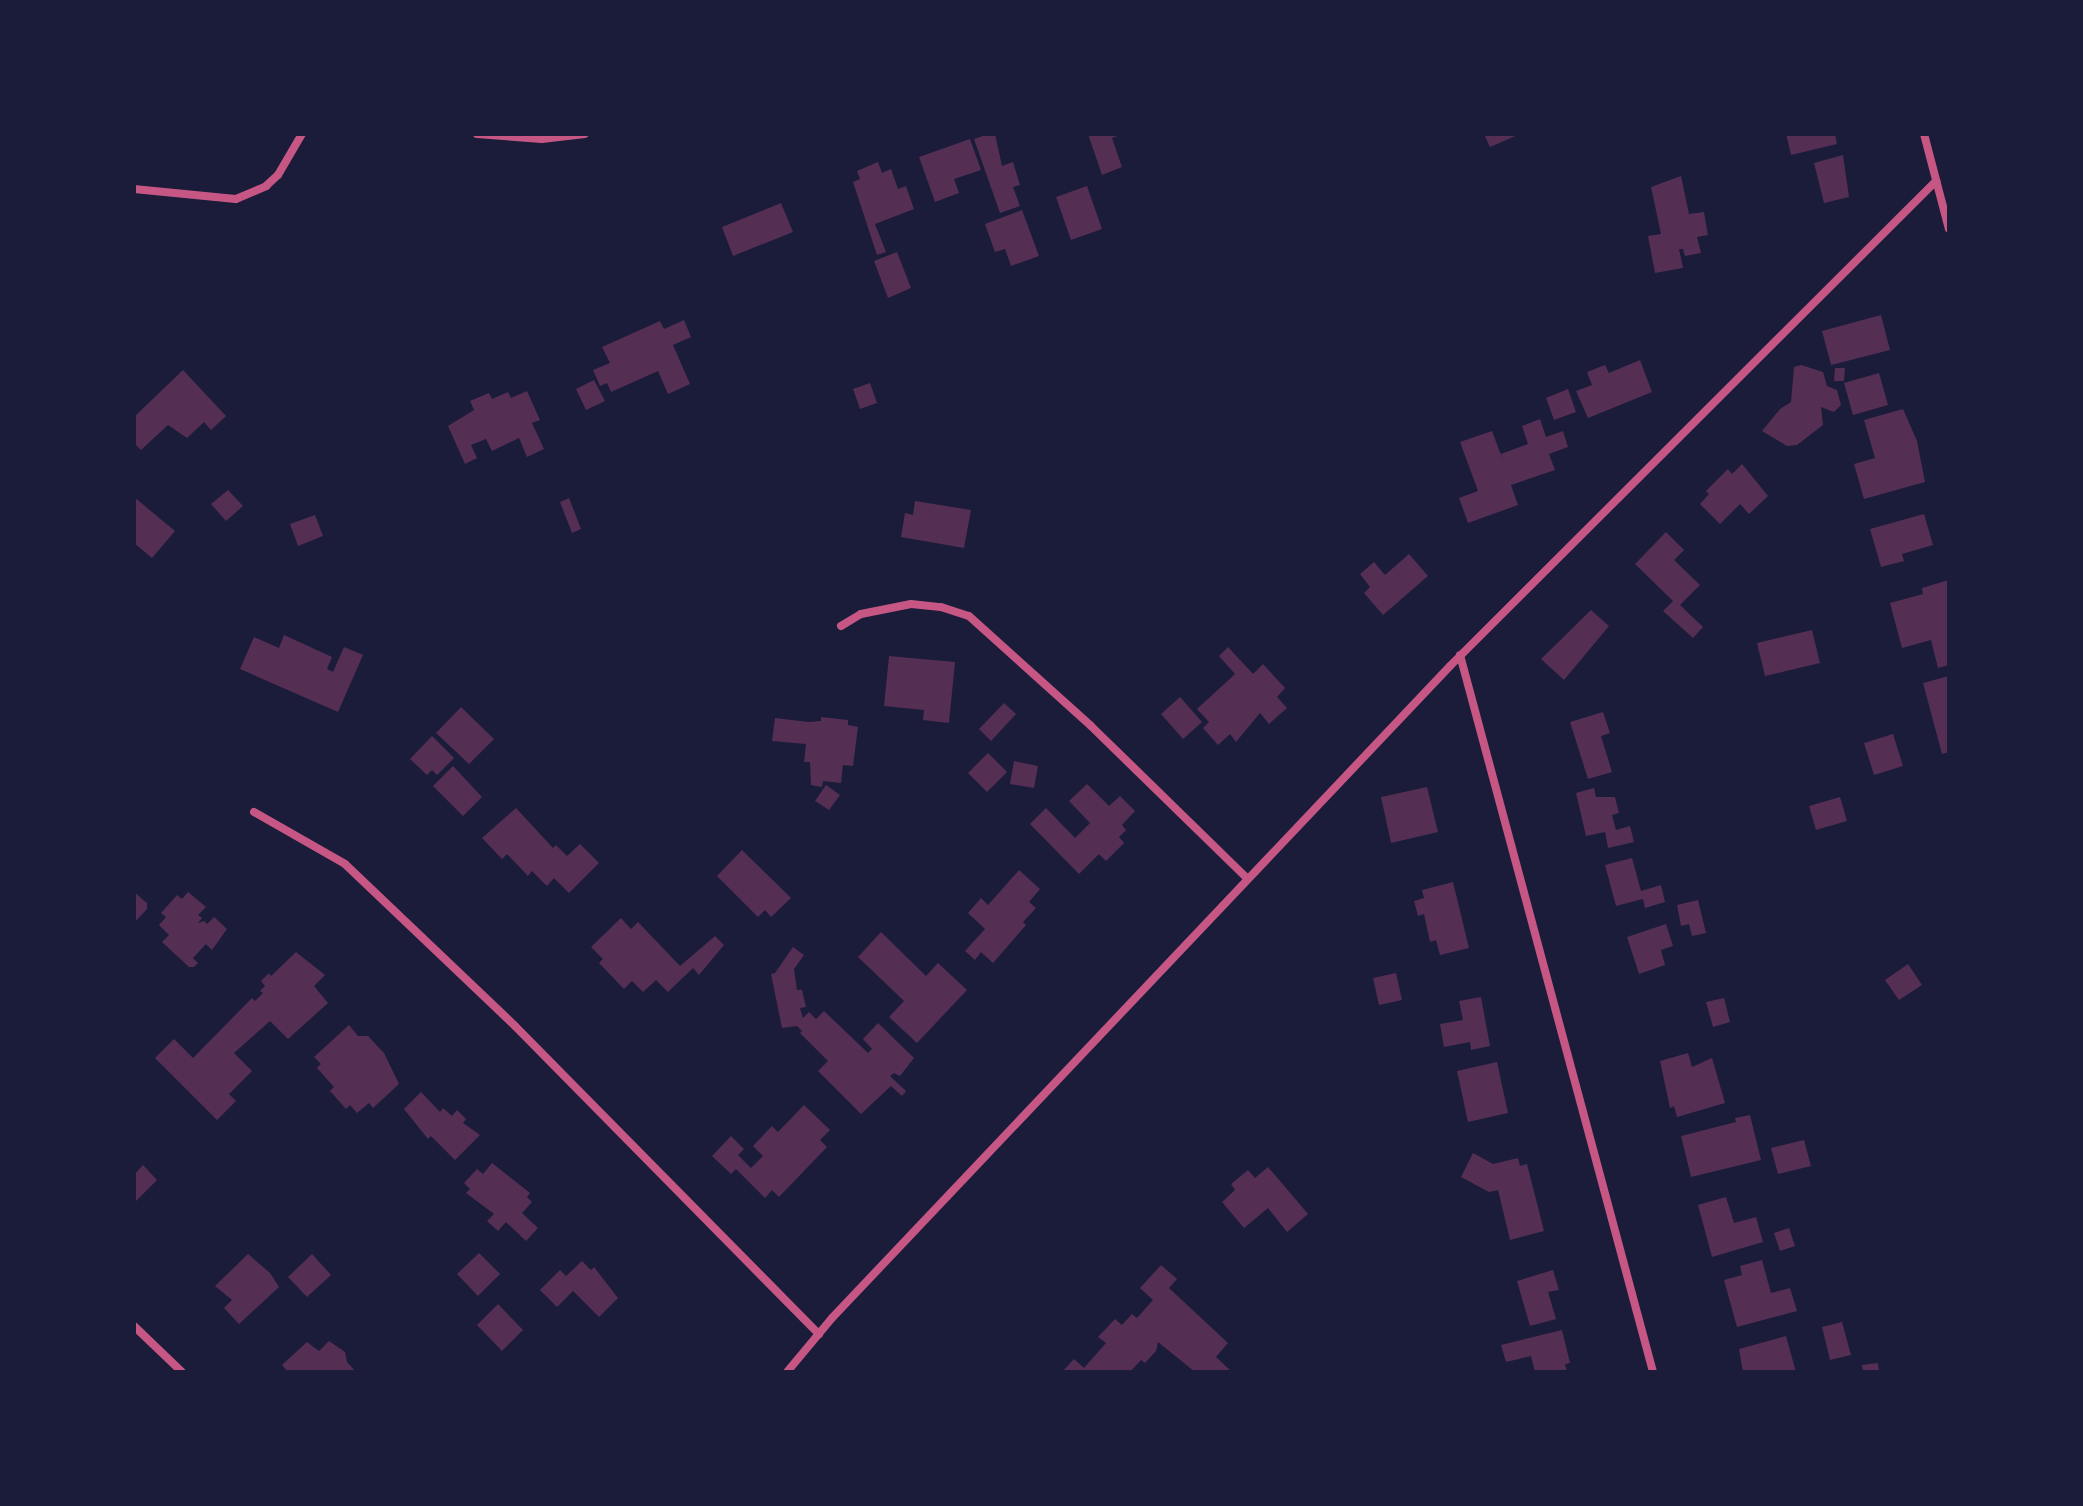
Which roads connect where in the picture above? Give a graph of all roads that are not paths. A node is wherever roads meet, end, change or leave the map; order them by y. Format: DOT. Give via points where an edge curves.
graph roads {
  1 [pos="302,134"];
  2 [pos="477,134"];
  3 [pos="585,134"];
  4 [pos="1924,134"];
  5 [pos="1936,181"];
  6 [pos="134,189"];
  7 [pos="1949,229"];
  8 [pos="841,626"];
  9 [pos="1460,655"];
  10 [pos="254,812"];
  11 [pos="1247,878"];
  12 [pos="134,1326"];
  13 [pos="819,1334"];
  14 [pos="182,1372"];
  15 [pos="787,1372"];
  16 [pos="1653,1372"];
  1 -- 6 [label="street" via="278,175 236,199"];
  2 -- 3 [label="street"];
  4 -- 5 [label="street"];
  5 -- 7 [label="street"];
  5 -- 9 [label="street"];
  8 -- 11 [label="street" via="861,614 911,604 969,616"];
  9 -- 11 [label="street"];
  9 -- 16 [label="street"];
  10 -- 13 [label="street" via="345,864 526,1037"];
  11 -- 13 [label="street"];
  12 -- 14 [label="street"];
  13 -- 15 [label="street"];
}
